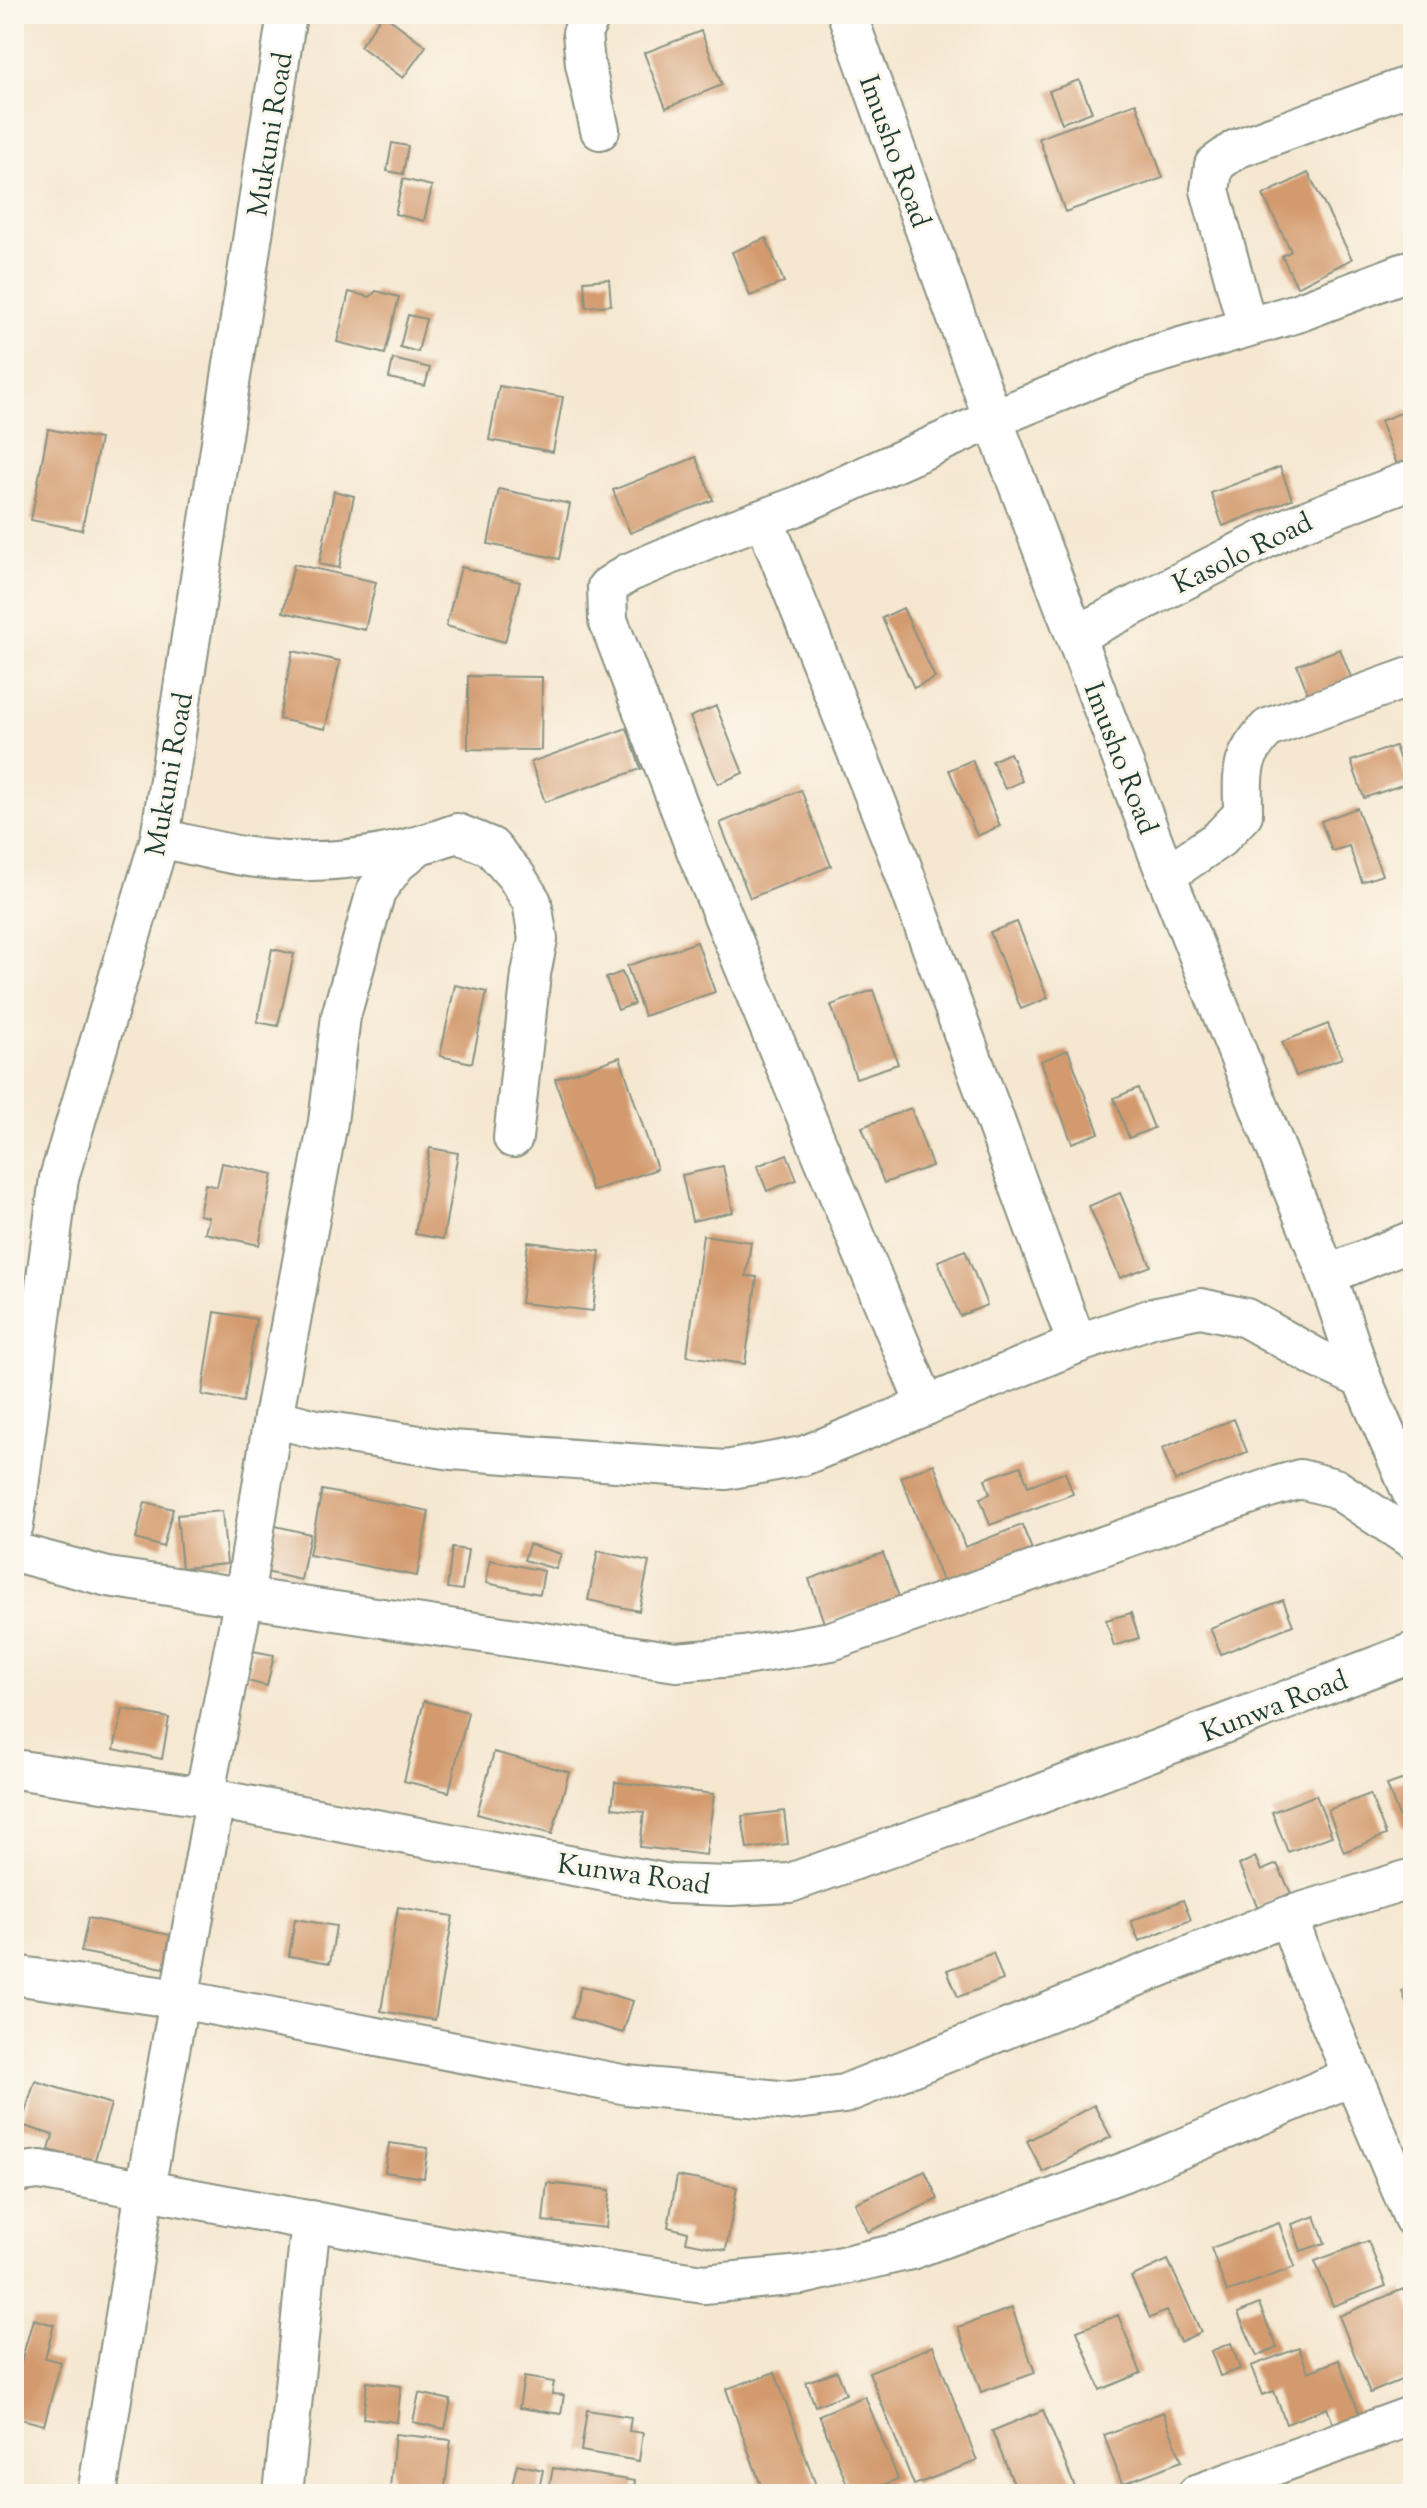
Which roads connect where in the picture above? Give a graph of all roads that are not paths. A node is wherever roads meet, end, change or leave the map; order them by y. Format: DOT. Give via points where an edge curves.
graph roads {
  1 [pos="287,14"];
  2 [pos="592,14"];
  3 [pos="847,14"];
  4 [pos="1413,84"];
  5 [pos="600,130"];
  6 [pos="1413,269"];
  7 [pos="1247,326"];
  8 [pos="993,419"];
  9 [pos="1413,479"];
  10 [pos="764,519"];
  11 [pos="1076,635"];
  12 [pos="1413,676"];
  13 [pos="160,838"];
  14 [pos="414,849"];
  15 [pos="1166,875"];
  16 [pos="513,1138"];
  17 [pos="1413,1240"];
  18 [pos="1327,1275"];
  19 [pos="1077,1344"];
  20 [pos="1362,1379"];
  21 [pos="926,1406"];
  22 [pos="273,1418"];
  23 [pos="1413,1496"];
  24 [pos="14,1525"];
  25 [pos="1413,1540"];
  26 [pos="14,1552"];
  27 [pos="244,1597"];
  28 [pos="1413,1652"];
  29 [pos="14,1769"];
  30 [pos="210,1798"];
  31 [pos="1413,1878"];
  32 [pos="1288,1916"];
  33 [pos="14,1975"];
  34 [pos="179,1999"];
  35 [pos="1353,2076"];
  36 [pos="14,2173"];
  37 [pos="145,2189"];
  38 [pos="1413,2218"];
  39 [pos="311,2220"];
  40 [pos="1413,2415"];
  41 [pos="97,2494"];
  42 [pos="283,2494"];
  43 [pos="1197,2494"];
  1 -- 13 [label="street, Mukuni Road"];
  2 -- 5 [label="street" via="582,33"];
  3 -- 8 [label="street, Imusho Road"];
  4 -- 7 [label="street" via="1236,149 1214,165 1210,190"];
  6 -- 7 [label="street"];
  7 -- 8 [label="street" via="1140,359"];
  8 -- 10 [label="street"];
  8 -- 11 [label="street, Imusho Road"];
  9 -- 11 [label="street, Kasolo Road" via="1293,525"];
  10 -- 19 [label="street" via="897,853"];
  10 -- 21 [label="street" via="628,573 607,587 608,620 697,853"];
  11 -- 15 [label="street, Imusho Road"];
  12 -- 15 [label="street" via="1268,728 1251,746 1243,769 1243,814 1219,839"];
  13 -- 14 [label="street" via="258,859 337,860"];
  13 -- 24 [label="street, Mukuni Road" via="59,1178"];
  14 -- 16 [label="street" via="457,833 491,847 532,902 538,939"];
  14 -- 22 [label="street" via="376,891 341,1016 328,1122"];
  15 -- 18 [label="street, Imusho Road"];
  17 -- 18 [label="street"];
  18 -- 20 [label="street, Imusho Road"];
  19 -- 20 [label="street" via="1152,1318 1201,1308 1246,1318"];
  19 -- 21 [label="street"];
  20 -- 23 [label="street, Imusho Road"];
  21 -- 22 [label="street" via="803,1456 726,1470 452,1450"];
  22 -- 27 [label="street"];
  25 -- 27 [label="street" via="1335,1488 1300,1479 831,1641 676,1662"];
  26 -- 27 [label="street" via="108,1577"];
  27 -- 30 [label="street"];
  28 -- 30 [label="street, Kunwa Road" via="790,1883 670,1884"];
  29 -- 30 [label="street, Kunwa Road"];
  30 -- 34 [label="street"];
  31 -- 32 [label="street"];
  32 -- 34 [label="street" via="844,2094 789,2101 627,2085"];
  32 -- 35 [label="street"];
  33 -- 34 [label="street"];
  34 -- 37 [label="street"];
  35 -- 38 [label="street"];
  35 -- 39 [label="street" via="1138,2167 911,2250 802,2275 704,2284"];
  36 -- 37 [label="street" via="40,2170"];
  37 -- 39 [label="street"];
  37 -- 41 [label="street"];
  39 -- 42 [label="street"];
  40 -- 43 [label="street"];
}
